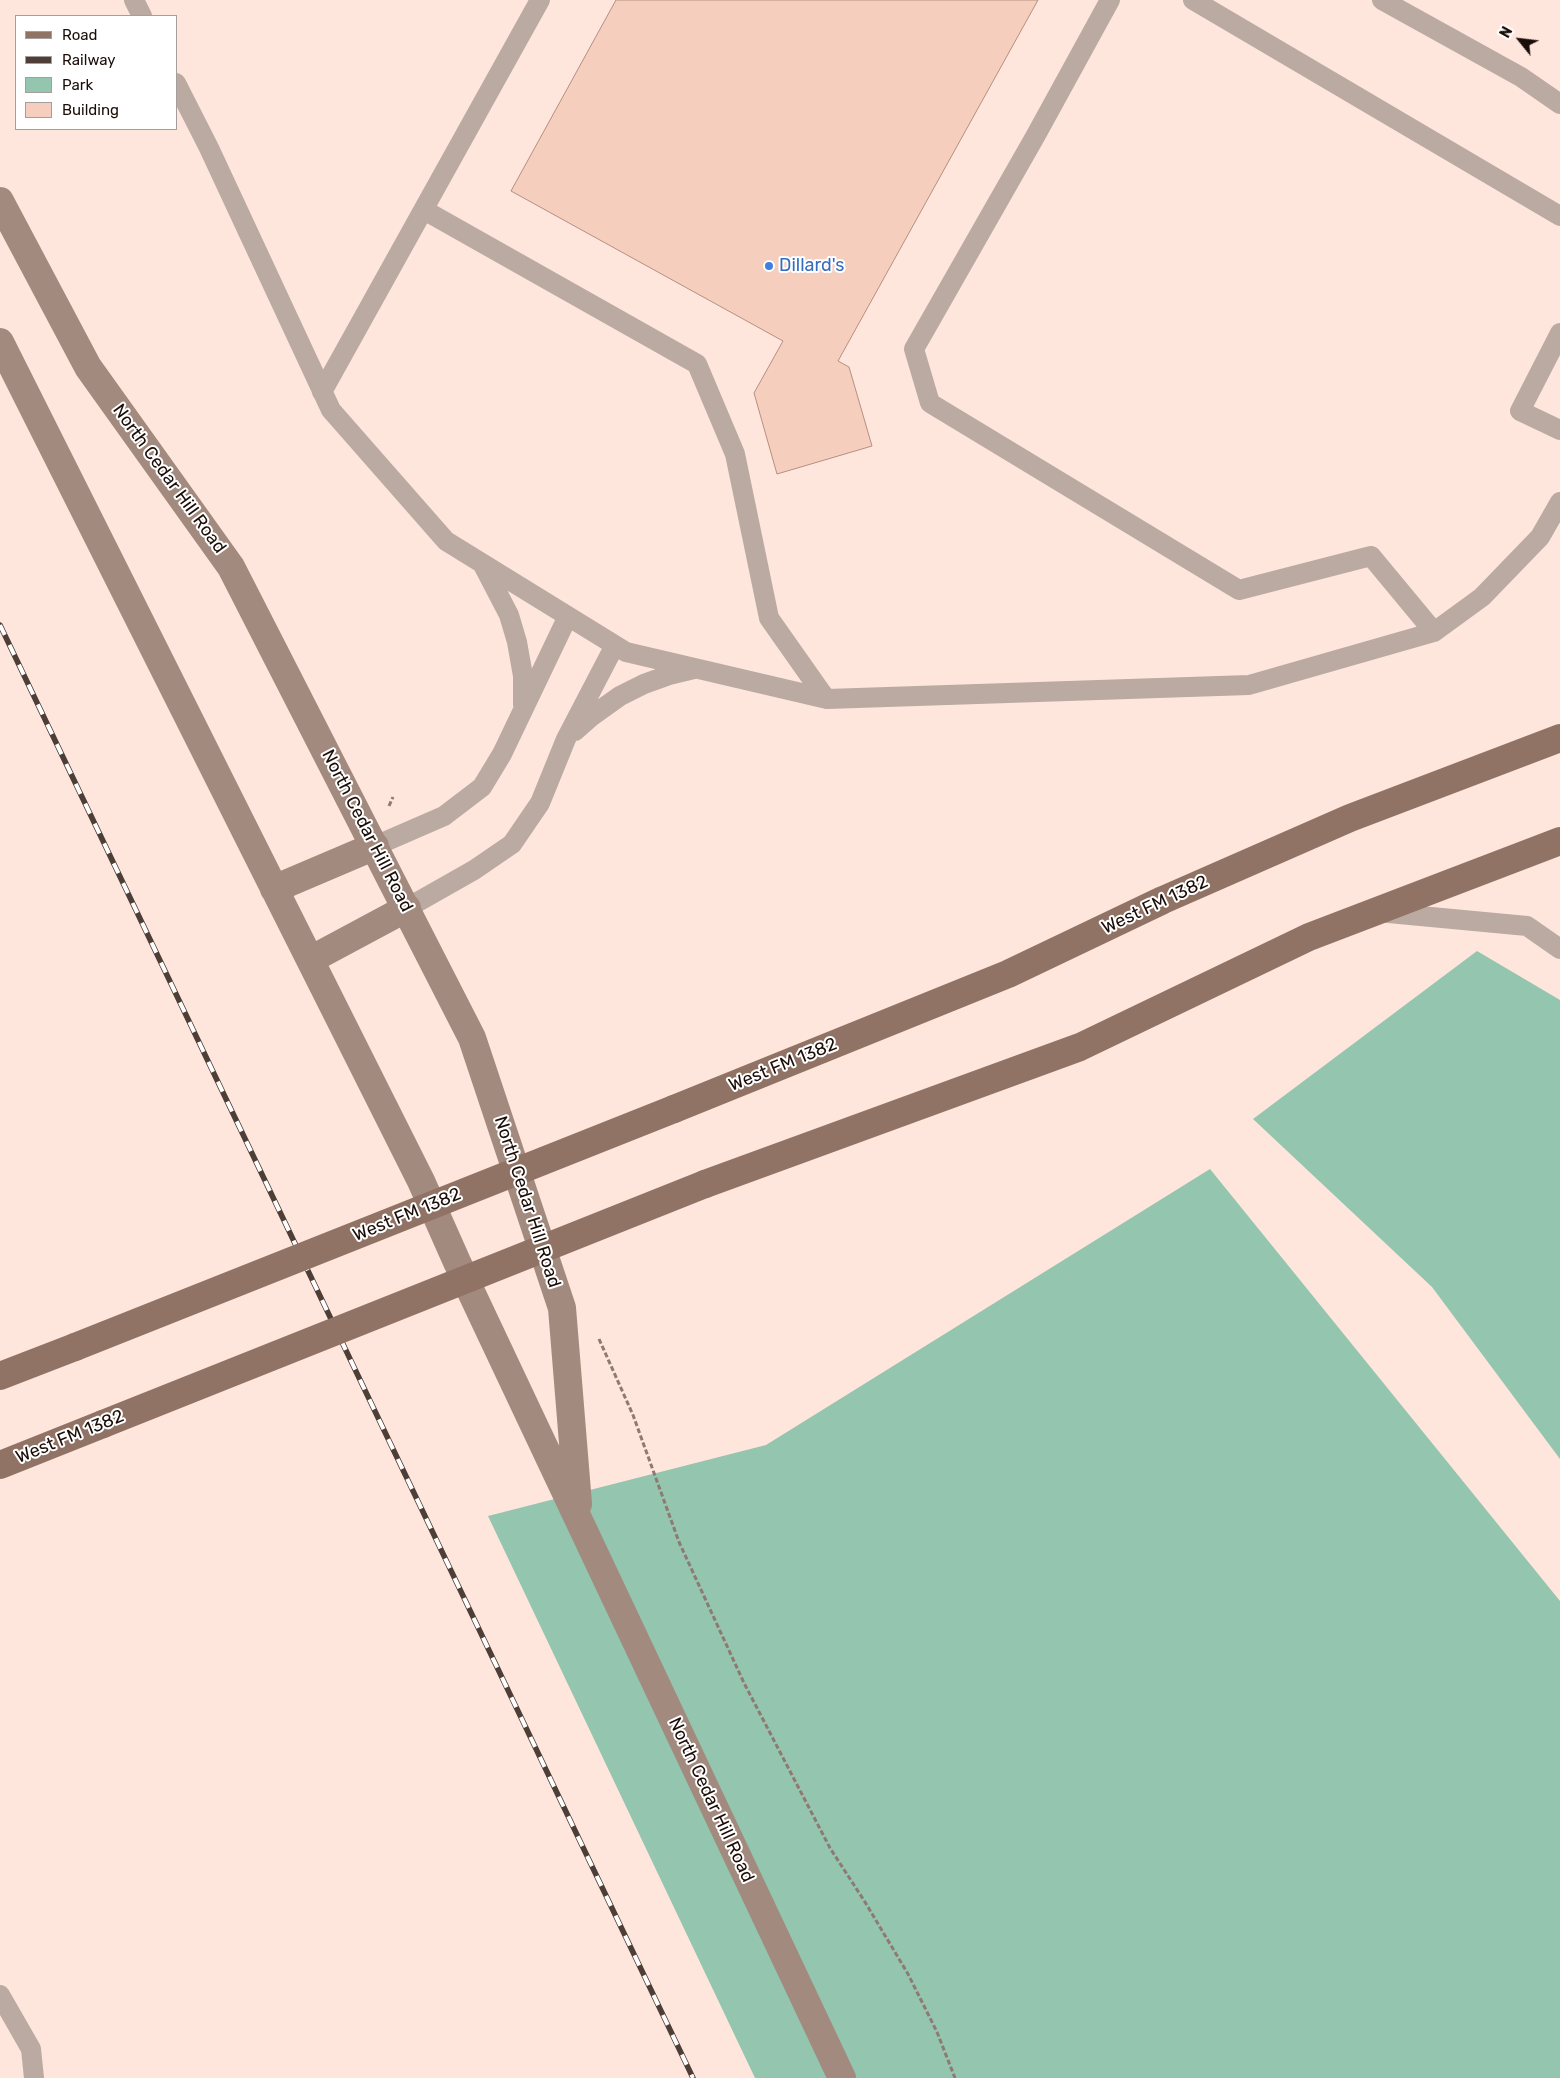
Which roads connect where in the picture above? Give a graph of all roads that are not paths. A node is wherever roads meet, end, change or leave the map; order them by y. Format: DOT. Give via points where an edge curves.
graph roads {
  1 [pos="134,0"];
  2 [pos="540,0"];
  3 [pos="1110,0"];
  4 [pos="1193,0"];
  5 [pos="1382,0"];
  6 [pos="142,15"];
  7 [pos="178,87"];
  8 [pos="1560,104"];
  9 [pos="0,201"];
  10 [pos="424,210"];
  11 [pos="1560,216"];
  12 [pos="1560,333"];
  13 [pos="0,342"];
  14 [pos="322,392"];
  15 [pos="1560,430"];
  16 [pos="1560,502"];
  17 [pos="482,563"];
  18 [pos="568,616"];
  19 [pos="1434,632"];
  20 [pos="615,645"];
  21 [pos="696,668"];
  22 [pos="826,699"];
  23 [pos="523,710"];
  24 [pos="1560,738"];
  25 [pos="566,739"];
  26 [pos="1560,840"];
  27 [pos="375,846"];
  28 [pos="274,889"];
  29 [pos="407,908"];
  30 [pos="1374,912"];
  31 [pos="1560,949"];
  32 [pos="310,960"];
  33 [pos="0,1376"];
  34 [pos="0,1465"];
  35 [pos="580,1522"];
  36 [pos="0,1996"];
  37 [pos="8,2026"];
  38 [pos="34,2078"];
  39 [pos="842,2078"];
  1 -- 6 [label="lane"];
  2 -- 10 [label="lane"];
  3 -- 19 [label="lane" via="914,349 930,403 1239,590 1371,556"];
  4 -- 11 [label="lane"];
  5 -- 8 [label="lane" via="1520,77"];
  7 -- 14 [label="lane"];
  9 -- 27 [label="street, North Cedar Hill Road" via="88,367 231,567"];
  10 -- 14 [label="lane"];
  10 -- 22 [label="lane" via="697,364 735,454 769,618"];
  12 -- 15 [label="lane" via="1520,411"];
  13 -- 28 [label="street, North Cedar Hill Road"];
  14 -- 17 [label="lane" via="331,410 446,541"];
  16 -- 19 [label="lane" via="1540,537 1482,597"];
  17 -- 18 [label="lane"];
  17 -- 23 [label="lane" via="508,614 517,642 523,676"];
  18 -- 20 [label="lane"];
  18 -- 23 [label="lane"];
  19 -- 22 [label="lane" via="1249,685"];
  20 -- 21 [label="lane" via="626,652"];
  20 -- 25 [label="lane"];
  21 -- 22 [label="lane"];
  21 -- 25 [label="lane" via="644,684 620,696"];
  23 -- 27 [label="lane" via="482,787 444,816"];
  24 -- 33 [label="main road, West FM 1382, bridge" via="1350,818 1163,900 1008,974"];
  25 -- 29 [label="lane" via="540,804 512,844"];
  26 -- 30 [label="main road, West FM 1382"];
  27 -- 28 [label="street"];
  27 -- 29 [label="street, North Cedar Hill Road"];
  28 -- 32 [label="street, North Cedar Hill Road"];
  29 -- 32 [label="street"];
  29 -- 35 [label="street, North Cedar Hill Road" via="472,1038 562,1308"];
  30 -- 31 [label="lane" via="1527,926"];
  30 -- 34 [label="main road, West FM 1382, bridge" via="1309,937 1080,1047 705,1184"];
  32 -- 35 [label="street, North Cedar Hill Road" via="421,1180"];
  35 -- 39 [label="street, North Cedar Hill Road"];
  36 -- 37 [label="lane"];
  37 -- 38 [label="lane" via="32,2049"];
}
